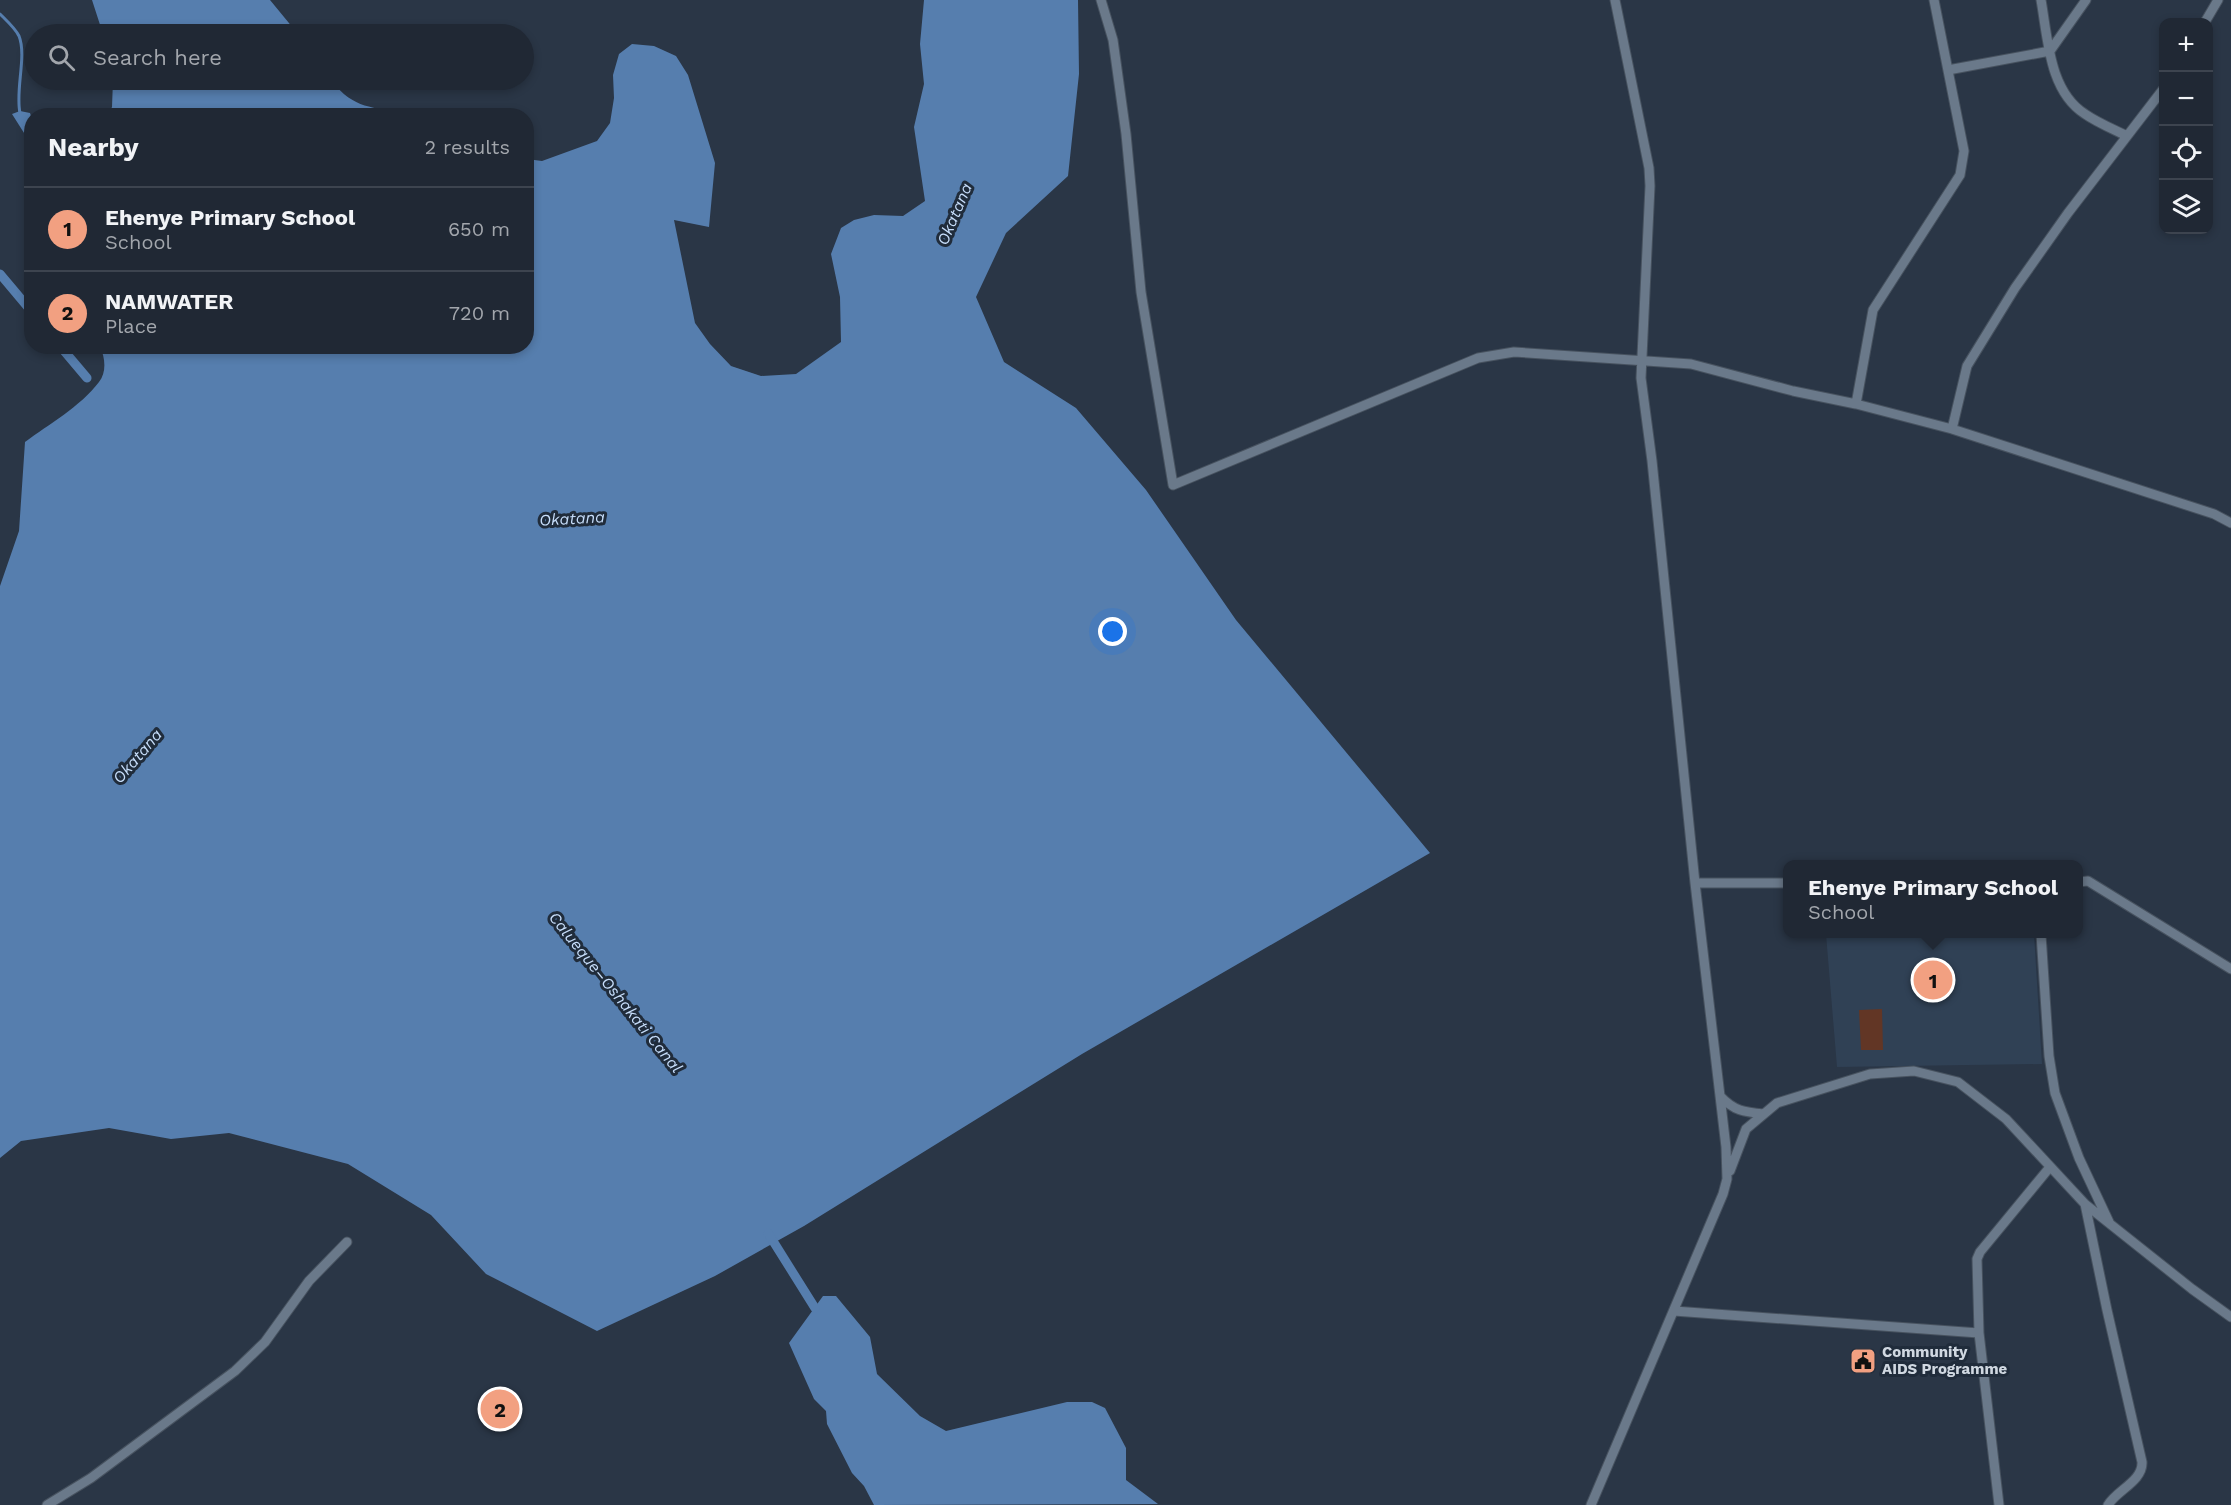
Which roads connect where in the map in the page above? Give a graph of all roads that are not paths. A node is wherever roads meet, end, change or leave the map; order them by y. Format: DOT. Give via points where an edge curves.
graph roads {
  1 [pos="1101,0"];
  2 [pos="1615,0"];
  3 [pos="1934,0"];
  4 [pos="2042,0"];
  5 [pos="2086,0"];
  6 [pos="2218,0"];
  7 [pos="2207,18"];
  8 [pos="2050,51"];
  9 [pos="1948,70"];
  10 [pos="2159,93"];
  11 [pos="2127,136"];
  12 [pos="1641,362"];
  13 [pos="1856,405"];
  14 [pos="1952,429"];
  15 [pos="2231,523"];
  16 [pos="2083,882"];
  17 [pos="1695,883"];
  18 [pos="1783,883"];
  19 [pos="2041,938"];
  20 [pos="2231,969"];
  21 [pos="1720,1096"];
  22 [pos="1764,1114"];
  23 [pos="2050,1167"];
  24 [pos="1727,1179"];
  25 [pos="2085,1203"];
  26 [pos="2110,1224"];
  27 [pos="347,1242"];
  28 [pos="1674,1311"];
  29 [pos="2231,1317"];
  30 [pos="1979,1333"];
  31 [pos="47,1505"];
  32 [pos="1591,1505"];
  33 [pos="1999,1505"];
  34 [pos="2108,1505"];
  1 -- 12 [label="street" via="1113,40 1141,292 1173,485 1478,357 1514,352"];
  2 -- 12 [label="street" via="1650,177"];
  3 -- 9 [label="street"];
  4 -- 8 [label="street"];
  5 -- 8 [label="street"];
  6 -- 7 [label="street"];
  8 -- 9 [label="street"];
  8 -- 11 [label="street" via="2058,84 2069,99 2083,113"];
  9 -- 13 [label="street" via="1964,151 1960,176 1873,310"];
  10 -- 11 [label="street"];
  11 -- 14 [label="street" via="2015,288 1967,366"];
  12 -- 13 [label="street" via="1691,364"];
  12 -- 17 [label="street"];
  13 -- 14 [label="street"];
  14 -- 15 [label="street" via="2214,514"];
  16 -- 20 [label="street" via="2088,881"];
  17 -- 18 [label="street"];
  17 -- 21 [label="street"];
  19 -- 26 [label="street" via="2055,1093 2079,1158"];
  21 -- 22 [label="street" via="1730,1107"];
  21 -- 24 [label="street"];
  22 -- 23 [label="street" via="1777,1103 1870,1074 1914,1071 1958,1082 2006,1119"];
  22 -- 24 [label="street" via="1746,1129"];
  23 -- 25 [label="street"];
  23 -- 30 [label="street" via="1977,1259"];
  24 -- 28 [label="street"];
  25 -- 26 [label="street"];
  25 -- 34 [label="street" via="2142,1462 2138,1476"];
  26 -- 29 [label="street"];
  27 -- 31 [label="street" via="309,1281 264,1342 234,1371 91,1478"];
  28 -- 30 [label="street"];
  28 -- 32 [label="street"];
  30 -- 33 [label="street"];
}
